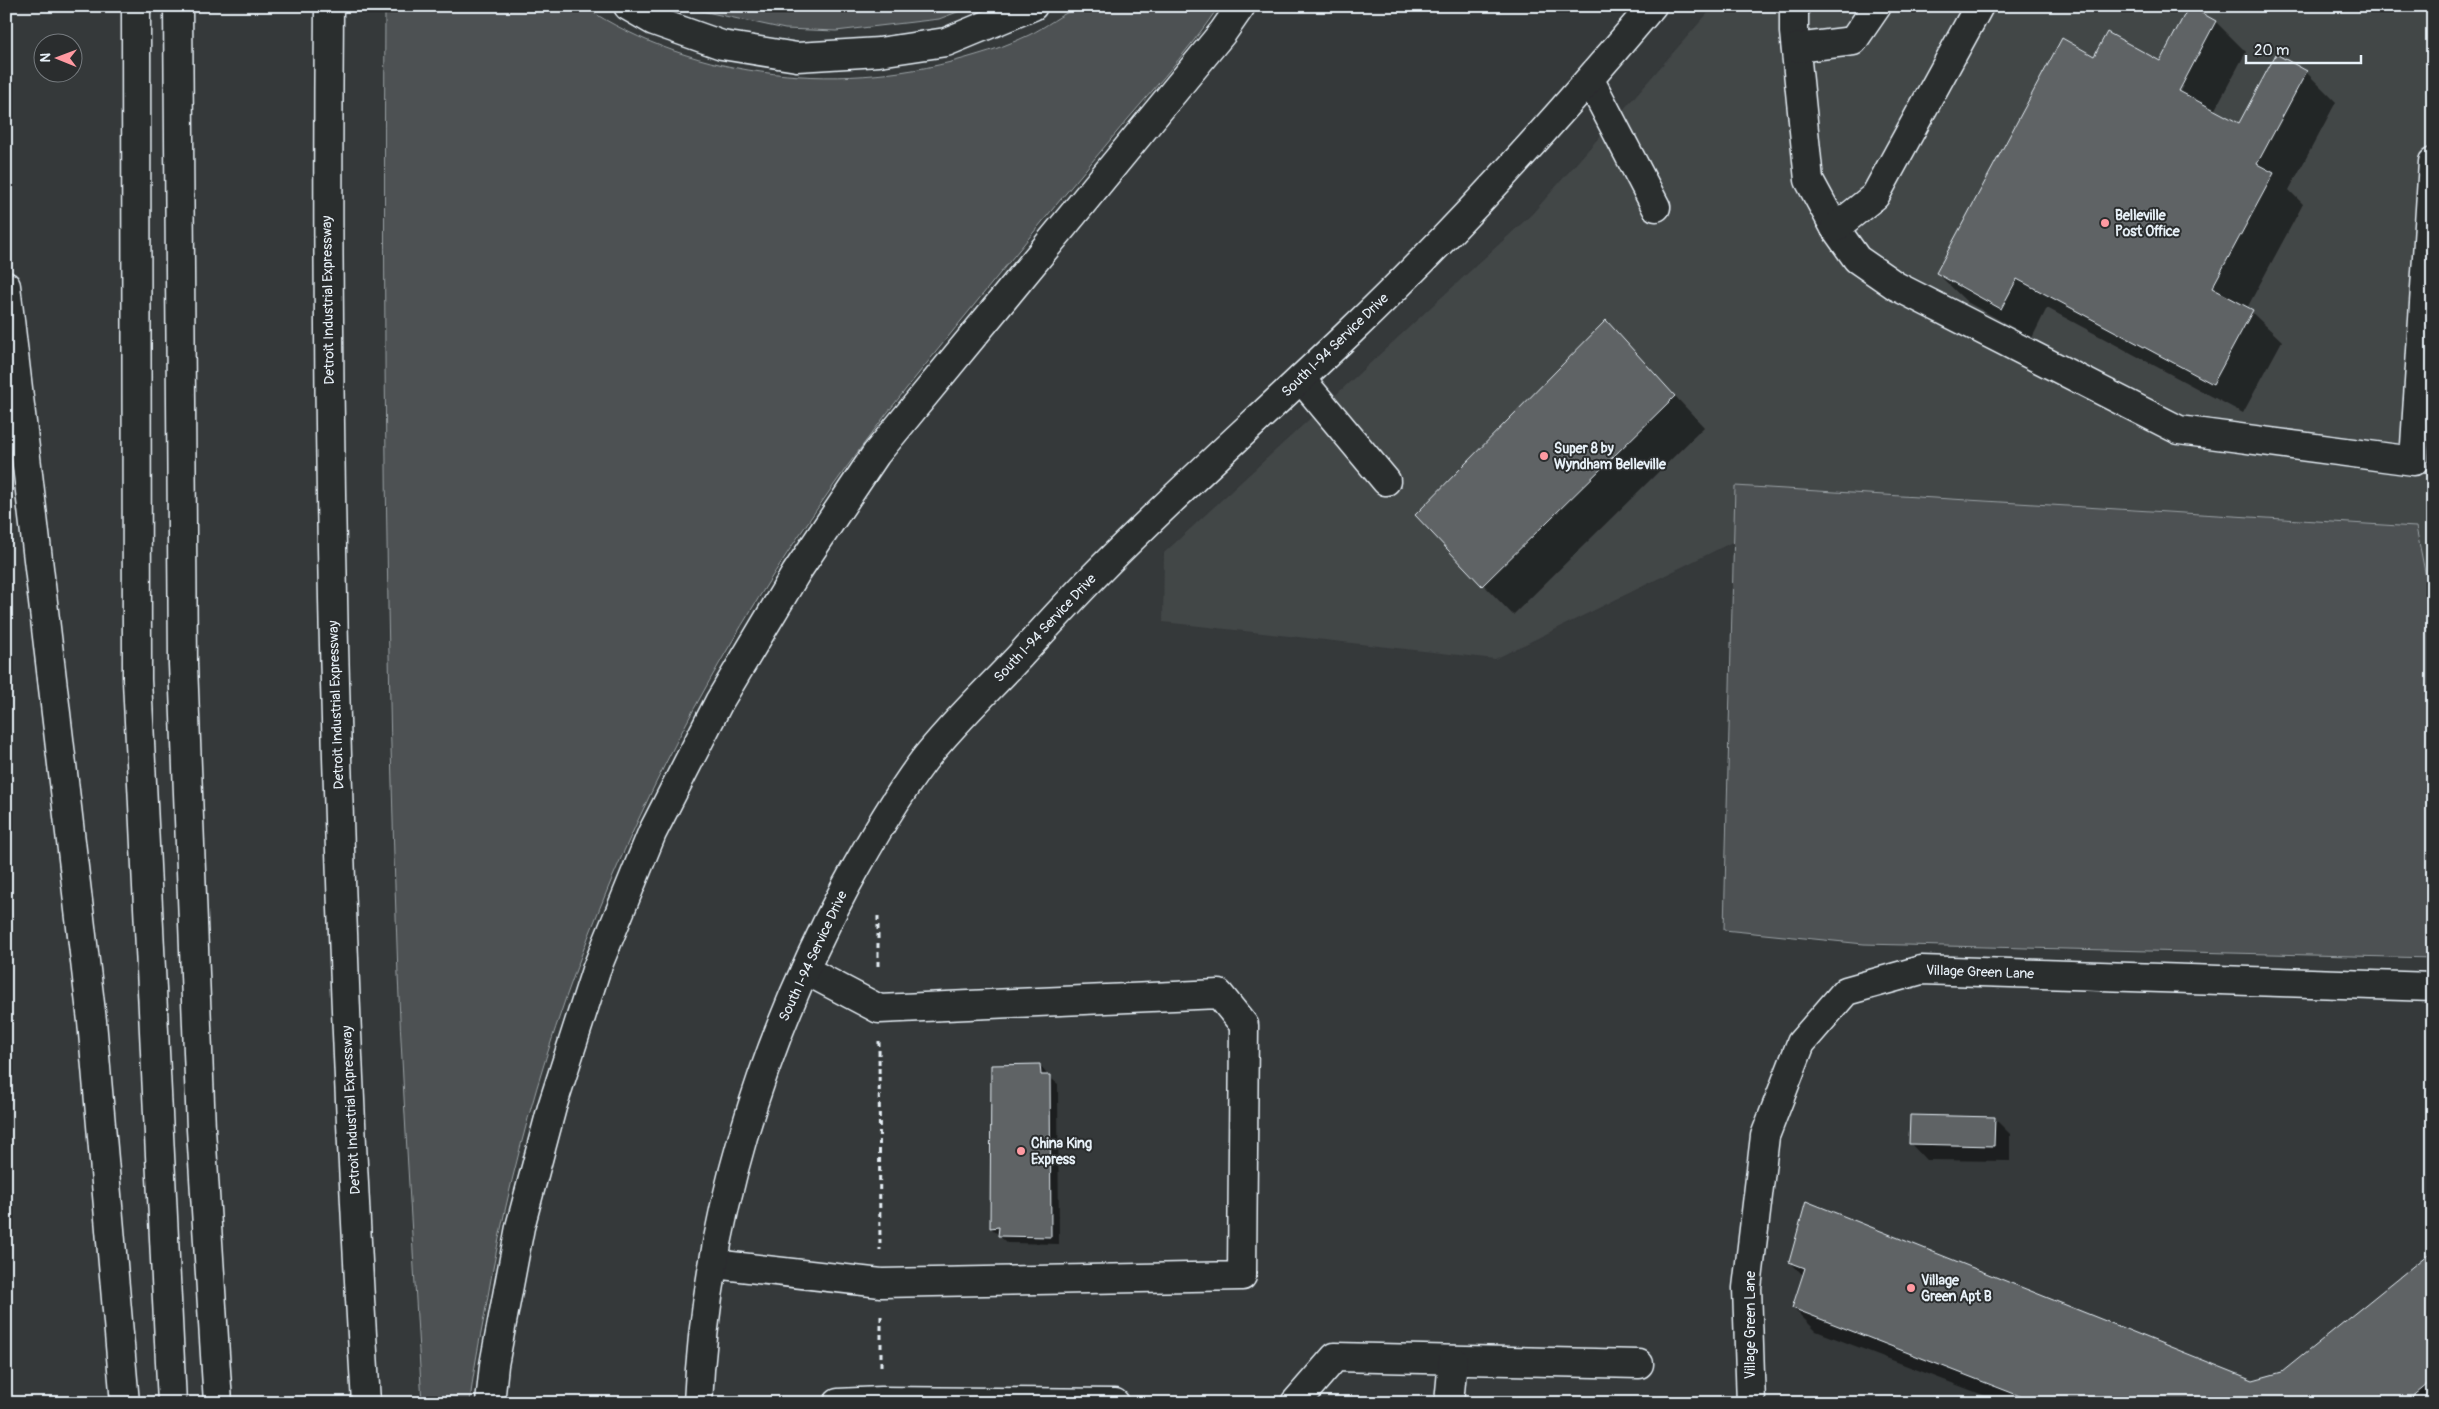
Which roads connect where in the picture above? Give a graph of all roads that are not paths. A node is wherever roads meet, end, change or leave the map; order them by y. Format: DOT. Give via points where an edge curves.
graph roads {
  1 [pos="136,6"];
  2 [pos="178,6"];
  3 [pos="329,6"];
  4 [pos="628,6"];
  5 [pos="1033,6"];
  6 [pos="1241,6"];
  7 [pos="1652,6"];
  8 [pos="1794,6"];
  9 [pos="1877,6"];
  10 [pos="1979,6"];
  11 [pos="1796,48"];
  12 [pos="1590,80"];
  13 [pos="2433,162"];
  14 [pos="1656,207"];
  15 [pos="1835,228"];
  16 [pos="6,286"];
  17 [pos="1301,378"];
  18 [pos="1386,481"];
  19 [pos="804,970"];
  20 [pos="2433,987"];
  21 [pos="714,1264"];
  22 [pos="1453,1360"];
  23 [pos="1639,1364"];
  24 [pos="125,1403"];
  25 [pos="172,1403"];
  26 [pos="218,1403"];
  27 [pos="366,1403"];
  28 [pos="490,1403"];
  29 [pos="698,1403"];
  30 [pos="838,1403"];
  31 [pos="1115,1403"];
  32 [pos="1295,1403"];
  33 [pos="1449,1403"];
  34 [pos="1752,1403"];
  1 -- 25 [label="main road" via="137,680"];
  2 -- 26 [label="main road" via="183,664 201,1119"];
  3 -- 27 [label="main road, Detroit Industrial Expressway" via="327,241 332,567 344,965"];
  4 -- 5 [label="main road" via="654,21 722,45 798,57 879,52 946,42"];
  6 -- 28 [label="main road" via="876,454 796,573 719,702 652,833 593,979 552,1107 520,1227"];
  7 -- 12 [label="main road, South I-94 Service Drive"];
  8 -- 11 [label="main road"];
  9 -- 11 [label="main road" via="1853,41"];
  10 -- 15 [label="main road" via="1875,196"];
  11 -- 15 [label="main road" via="1810,180"];
  12 -- 14 [label="main road"];
  12 -- 17 [label="main road, South I-94 Service Drive" via="1352,332"];
  13 -- 15 [label="main road" via="2414,461 2179,430 1896,286 1857,259"];
  16 -- 24 [label="main road" via="92,1021"];
  17 -- 18 [label="main road"];
  17 -- 19 [label="main road, South I-94 Service Drive" via="1100,570 926,757 878,826"];
  19 -- 21 [label="main road, South I-94 Service Drive" via="757,1088 731,1178"];
  19 -- 21 [label="main road" via="878,1009 1218,994 1244,1026 1242,1276 881,1283"];
  20 -- 34 [label="main road, Village Green Lane" via="1922,970 1846,991 1801,1043 1765,1136 1747,1288"];
  21 -- 29 [label="main road, South I-94 Service Drive"];
  22 -- 23 [label="main road"];
  22 -- 32 [label="main road" via="1335,1357"];
  22 -- 33 [label="main road"];
  30 -- 31 [label="main road"];
}
